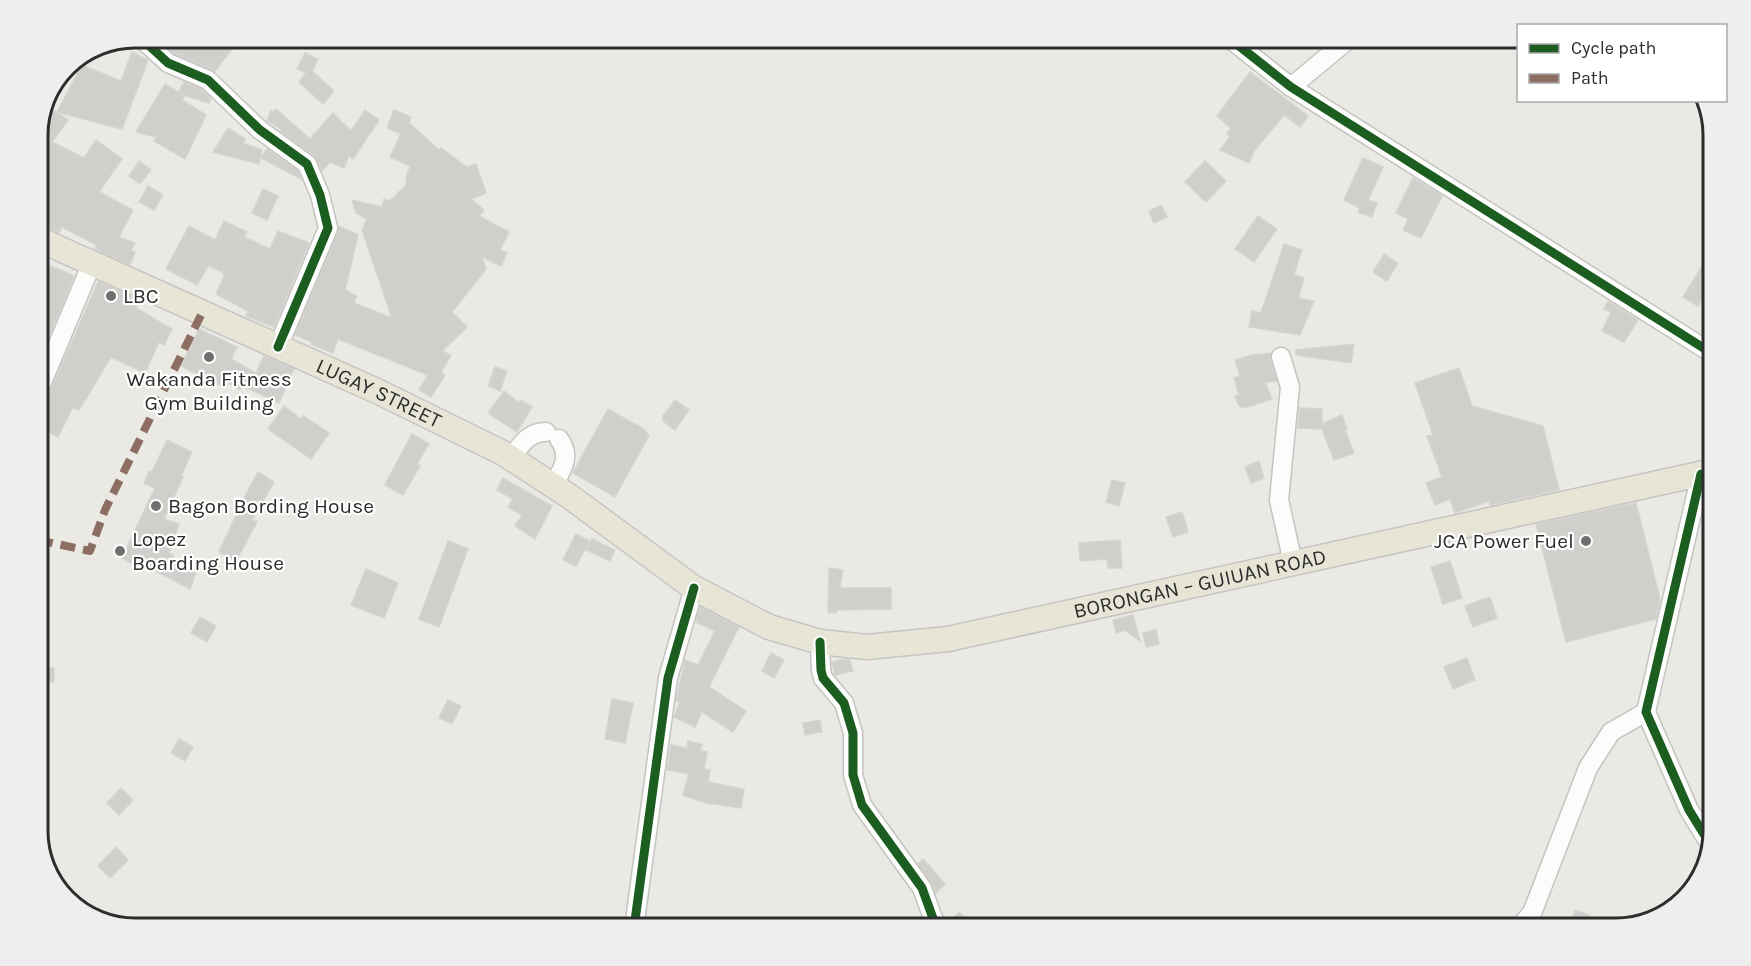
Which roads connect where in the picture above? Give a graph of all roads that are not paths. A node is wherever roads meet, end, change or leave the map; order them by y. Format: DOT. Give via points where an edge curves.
graph roads {
  1 [pos="152,48"];
  2 [pos="1242,48"];
  3 [pos="1338,48"];
  4 [pos="1291,87"];
  5 [pos="48,243"];
  6 [pos="92,263"];
  7 [pos="278,347"];
  8 [pos="1703,348"];
  9 [pos="1281,357"];
  10 [pos="48,368"];
  11 [pos="511,459"];
  12 [pos="1703,474"];
  13 [pos="553,486"];
  14 [pos="1703,489"];
  15 [pos="1293,563"];
  16 [pos="694,588"];
  17 [pos="820,642"];
  18 [pos="1646,712"];
  19 [pos="1703,832"];
  20 [pos="635,918"];
  21 [pos="933,918"];
  22 [pos="1528,918"];
  1 -- 7 [label="street" via="168,63 208,80 260,130 307,164 328,228"];
  2 -- 4 [label="street"];
  3 -- 4 [label="street"];
  4 -- 8 [label="street"];
  5 -- 6 [label="main road, LUGAY STREET"];
  6 -- 7 [label="main road, LUGAY STREET"];
  6 -- 10 [label="street"];
  7 -- 11 [label="main road, LUGAY STREET" via="379,392"];
  9 -- 15 [label="street" via="1290,387 1280,501"];
  11 -- 13 [label="main road, LUGAY STREET"];
  11 -- 13 [label="street" via="528,437 540,432 553,436 565,451 566,459"];
  12 -- 15 [label="main road, BORONGAN – GUIUAN ROAD"];
  13 -- 16 [label="main road, LUGAY STREET"];
  14 -- 18 [label="street"];
  15 -- 17 [label="main road, BORONGAN – GUIUAN ROAD" via="948,639 867,647"];
  16 -- 17 [label="main road, BORONGAN – GUIUAN ROAD" via="770,627"];
  16 -- 20 [label="street" via="668,678"];
  17 -- 21 [label="street" via="823,678 844,703 854,733 853,775 862,805 922,888"];
  18 -- 19 [label="street"];
  18 -- 22 [label="street" via="1611,732 1588,768"];
}
